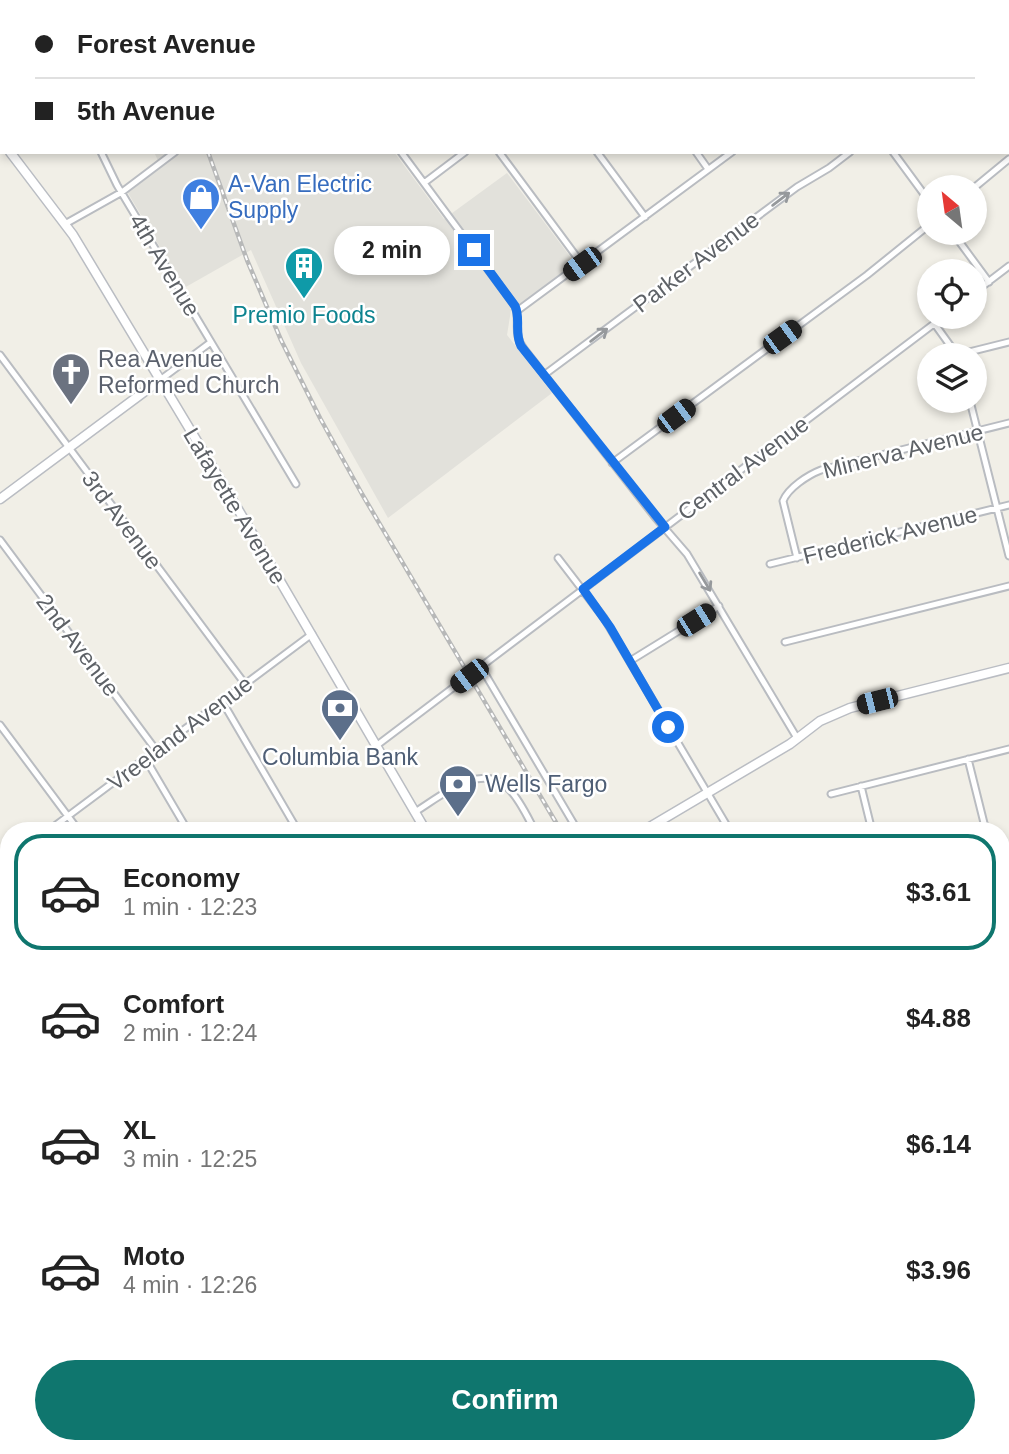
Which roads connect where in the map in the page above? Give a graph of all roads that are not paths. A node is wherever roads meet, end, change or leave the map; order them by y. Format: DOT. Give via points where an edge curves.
graph roads {
  1 [pos="12,154"];
  2 [pos="102,154"];
  3 [pos="172,154"];
  4 [pos="402,154"];
  5 [pos="462,154"];
  6 [pos="500,154"];
  7 [pos="598,154"];
  8 [pos="697,154"];
  9 [pos="729,154"];
  10 [pos="847,154"];
  11 [pos="894,154"];
  12 [pos="1009,159"];
  13 [pos="708,169"];
  14 [pos="987,177"];
  15 [pos="424,183"];
  16 [pos="917,185"];
  17 [pos="122,192"];
  18 [pos="645,216"];
  19 [pos="65,224"];
  20 [pos="917,235"];
  21 [pos="962,245"];
  22 [pos="582,264"];
  23 [pos="1009,266"];
  24 [pos="989,282"];
  25 [pos="517,311"];
  26 [pos="926,329"];
  27 [pos="211,342"];
  28 [pos="1009,342"];
  29 [pos="987,348"];
  30 [pos="0,355"];
  31 [pos="544,375"];
  32 [pos="160,380"];
  33 [pos="973,413"];
  34 [pos="1009,424"];
  35 [pos="978,431"];
  36 [pos="69,447"];
  37 [pos="612,463"];
  38 [pos="296,484"];
  39 [pos="0,499"];
  40 [pos="1009,505"];
  41 [pos="997,508"];
  42 [pos="665,527"];
  43 [pos="0,540"];
  44 [pos="1009,556"];
  45 [pos="558,558"];
  46 [pos="797,558"];
  47 [pos="770,564"];
  48 [pos="1009,586"];
  49 [pos="583,589"];
  50 [pos="719,606"];
  51 [pos="312,634"];
  52 [pos="785,642"];
  53 [pos="630,661"];
  54 [pos="481,667"];
  55 [pos="1009,668"];
  56 [pos="245,684"];
  57 [pos="222,701"];
  58 [pos="0,725"];
  59 [pos="798,739"];
  60 [pos="376,746"];
  61 [pos="1009,749"];
  62 [pos="156,750"];
  63 [pos="145,758"];
  64 [pos="968,759"];
  65 [pos="861,786"];
  66 [pos="708,793"];
  67 [pos="831,794"];
  68 [pos="415,812"];
  69 [pos="68,816"];
  70 [pos="60,822"];
  71 [pos="72,822"];
  72 [pos="183,822"];
  73 [pos="293,822"];
  74 [pos="421,822"];
  75 [pos="530,822"];
  76 [pos="573,822"];
  77 [pos="658,822"];
  78 [pos="725,822"];
  79 [pos="870,822"];
  80 [pos="984,822"];
  1 -- 19 [label="street, Lafayette Avenue"];
  2 -- 17 [label="street, 4th Avenue"];
  3 -- 17 [label="street"];
  4 -- 15 [label="street"];
  5 -- 15 [label="street"];
  6 -- 22 [label="street"];
  7 -- 18 [label="street"];
  8 -- 13 [label="street"];
  9 -- 13 [label="street"];
  31 -- 10 [label="street, Parker Avenue, one-way"];
  11 -- 16 [label="street"];
  12 -- 14 [label="street"];
  13 -- 18 [label="street"];
  15 -- 25 [label="street"];
  17 -- 19 [label="street"];
  17 -- 27 [label="street, 4th Avenue"];
  18 -- 22 [label="street"];
  19 -- 32 [label="street, Lafayette Avenue"];
  20 -- 37 [label="street"];
  21 -- 24 [label="street"];
  22 -- 25 [label="street"];
  23 -- 24 [label="street"];
  25 -- 31 [label="street" via="518,339"];
  26 -- 42 [label="street, Central Avenue"];
  27 -- 32 [label="street"];
  27 -- 38 [label="street, 4th Avenue"];
  28 -- 29 [label="street"];
  30 -- 36 [label="street, 3rd Avenue"];
  31 -- 37 [label="street"];
  32 -- 36 [label="street"];
  32 -- 51 [label="street, Lafayette Avenue"];
  33 -- 35 [label="street"];
  34 -- 35 [label="street, Minerva Avenue"];
  35 -- 41 [label="street"];
  35 -- 46 [label="street, Minerva Avenue" via="810,475 783,501"];
  36 -- 39 [label="street"];
  36 -- 56 [label="street, 3rd Avenue"];
  37 -- 42 [label="street"];
  40 -- 41 [label="street, Frederick Avenue"];
  41 -- 44 [label="street"];
  41 -- 46 [label="street, Frederick Avenue"];
  42 -- 49 [label="street, Central Avenue"];
  42 -- 50 [label="street, one-way"];
  43 -- 62 [label="street, 2nd Avenue"];
  45 -- 49 [label="street"];
  46 -- 47 [label="street, Frederick Avenue"];
  48 -- 52 [label="street"];
  49 -- 53 [label="street"];
  49 -- 54 [label="street, Central Avenue"];
  50 -- 53 [label="street"];
  50 -- 59 [label="street"];
  51 -- 56 [label="street, Vreeland Avenue"];
  51 -- 60 [label="street, Lafayette Avenue"];
  53 -- 66 [label="street"];
  54 -- 60 [label="street, Central Avenue"];
  54 -- 76 [label="street"];
  55 -- 59 [label="street" via="840,711"];
  56 -- 57 [label="street, Vreeland Avenue"];
  57 -- 62 [label="street, Vreeland Avenue"];
  57 -- 73 [label="street"];
  58 -- 69 [label="street"];
  59 -- 66 [label="street"];
  60 -- 68 [label="street, Lafayette Avenue"];
  61 -- 64 [label="street"];
  62 -- 63 [label="street, Vreeland Avenue"];
  63 -- 69 [label="street, Vreeland Avenue"];
  63 -- 72 [label="street"];
  64 -- 65 [label="street"];
  64 -- 80 [label="street"];
  65 -- 67 [label="street"];
  65 -- 79 [label="street"];
  66 -- 77 [label="street"];
  66 -- 78 [label="street"];
  68 -- 74 [label="street, Lafayette Avenue"];
  68 -- 75 [label="street" via="471,779 493,781 510,789"];
  69 -- 70 [label="street, Vreeland Avenue"];
  69 -- 71 [label="street"];
}
